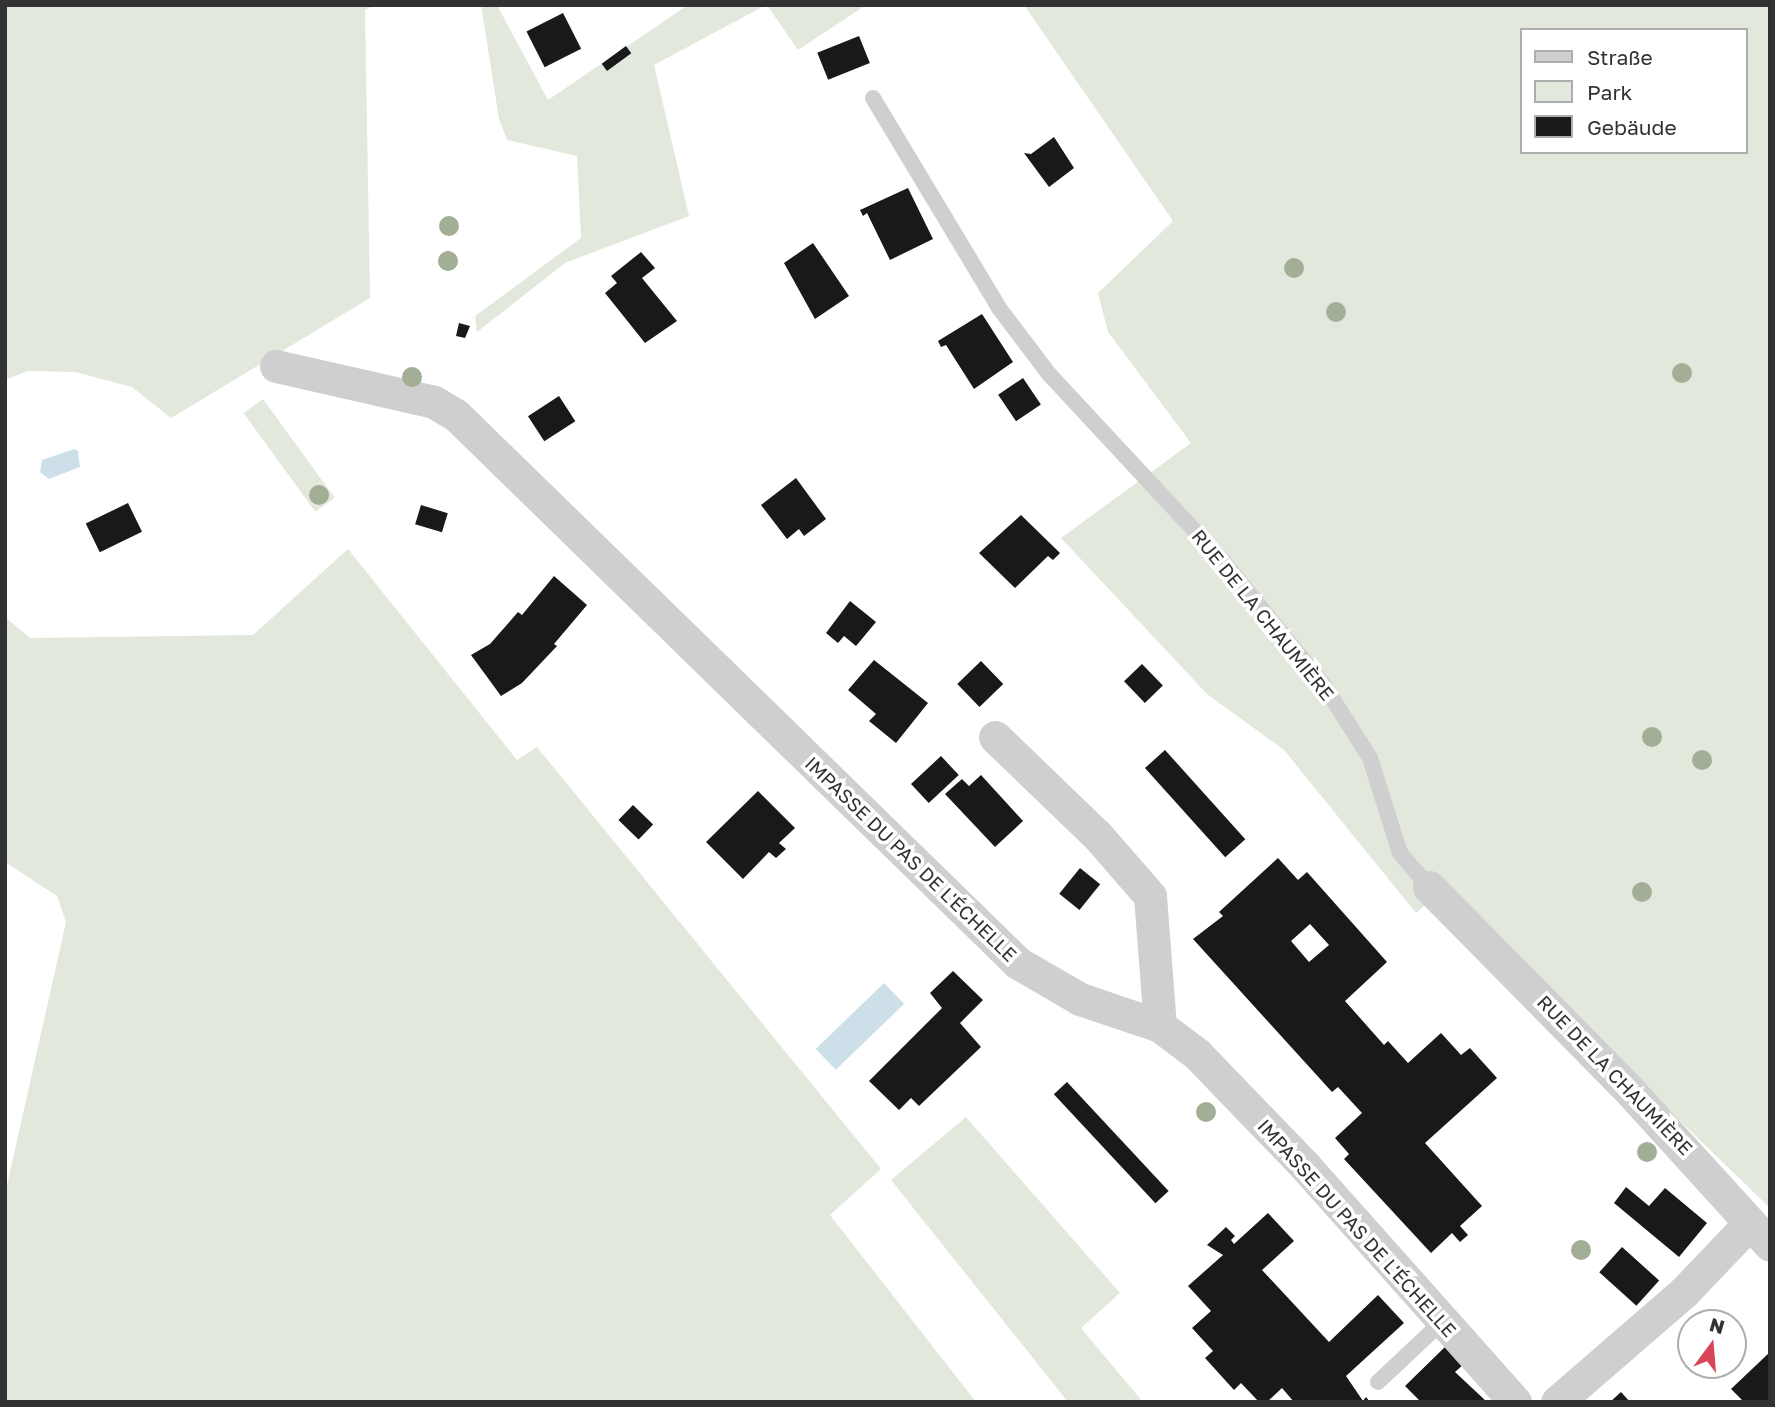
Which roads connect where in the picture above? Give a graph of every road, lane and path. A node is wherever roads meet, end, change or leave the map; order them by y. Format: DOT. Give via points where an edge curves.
graph roads {
  1 [pos="873,99"];
  2 [pos="276,366"];
  3 [pos="995,737"];
  4 [pos="1429,887"];
  5 [pos="1160,1026"];
  6 [pos="1759,1235"];
  7 [pos="1443,1322"];
  8 [pos="1378,1382"];
  9 [pos="1516,1402"];
  10 [pos="1557,1402"];
  1 -- 4 [label="lane, RUE DE LA CHAUMIÈRE" via="999,309 1049,374 1223,561 1325,687 1370,758 1400,853"];
  2 -- 5 [label="street, IMPASSE DU PAS DE L'ÉCHELLE" via="434,402 456,415 1018,963 1080,999"];
  3 -- 5 [label="street" via="1097,835 1150,896"];
  4 -- 6 [label="street, RUE DE LA CHAUMIÈRE" via="1724,1190"];
  5 -- 7 [label="street, IMPASSE DU PAS DE L'ÉCHELLE" via="1196,1054 1305,1166"];
  6 -- 10 [label="street" via="1684,1292"];
  7 -- 8 [label="lane"];
  7 -- 9 [label="street, IMPASSE DU PAS DE L'ÉCHELLE"];
}
